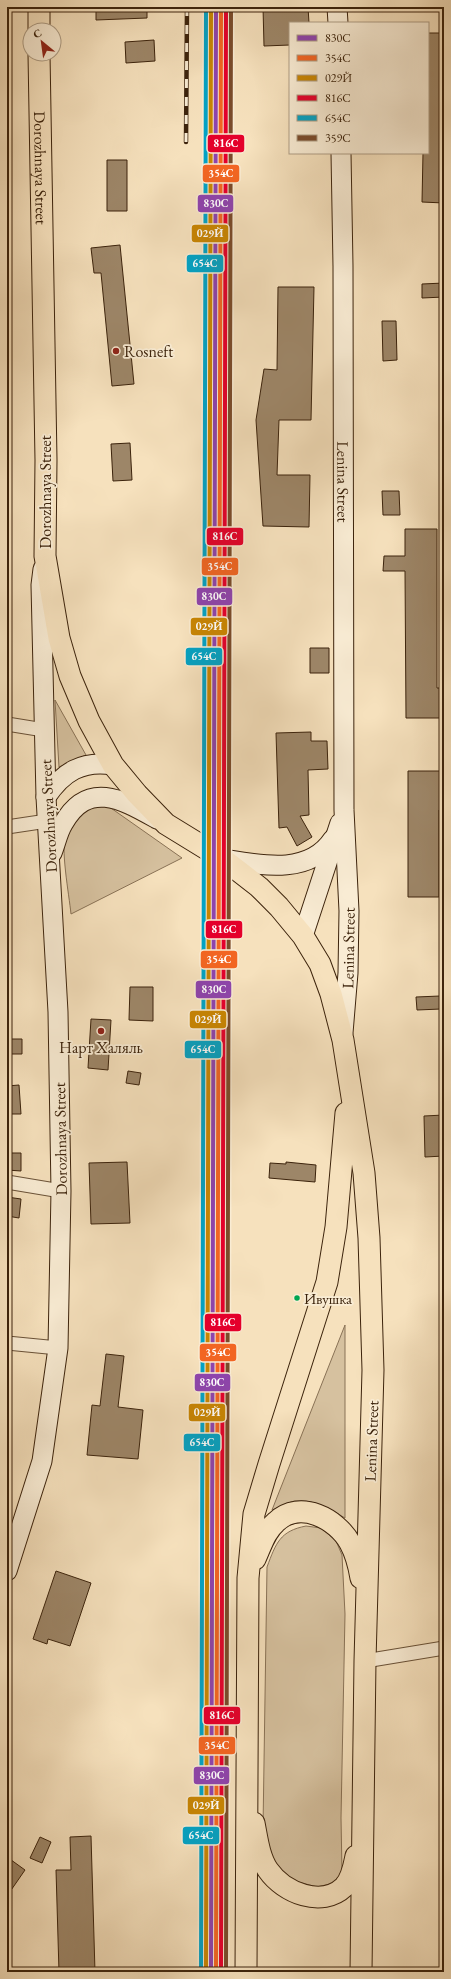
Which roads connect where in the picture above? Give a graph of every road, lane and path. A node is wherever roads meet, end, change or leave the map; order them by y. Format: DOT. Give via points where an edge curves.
graph roads {
  1 [pos="39,7"];
  2 [pos="337,7"];
  3 [pos="39,22"];
  4 [pos="338,22"];
  5 [pos="39,62"];
  6 [pos="341,154"];
  7 [pos="45,556"];
  8 [pos="59,638"];
  9 [pos="7,724"];
  10 [pos="44,730"];
  11 [pos="114,765"];
  12 [pos="46,797"];
  13 [pos="344,810"];
  14 [pos="47,821"];
  15 [pos="166,824"];
  16 [pos="7,827"];
  17 [pos="338,831"];
  18 [pos="222,858"];
  19 [pos="50,860"];
  20 [pos="303,936"];
  21 [pos="343,1040"];
  22 [pos="349,1085"];
  23 [pos="7,1182"];
  24 [pos="61,1191"];
  25 [pos="7,1343"];
  26 [pos="58,1348"];
  27 [pos="12,1545"];
  28 [pos="7,1571"];
  29 [pos="248,1578"];
  30 [pos="366,1600"];
  31 [pos="444,1648"];
  32 [pos="365,1661"];
  33 [pos="245,1767"];
  34 [pos="362,1798"];
  35 [pos="246,1972"];
  36 [pos="361,1972"];
  1 -- 3 [label="main road"];
  2 -- 4 [label="main road"];
  5 -- 7 [label="main road, Dorozhnaya Street" via="46,460"];
  6 -- 13 [label="main road, Lenina Street" via="344,361"];
  7 -- 8 [label="main road"];
  7 -- 10 [label="main road, Dorozhnaya Street" via="41,585"];
  8 -- 10 [label="main road"];
  8 -- 11 [label="main road" via="70,676 89,721"];
  9 -- 10 [label="street"];
  10 -- 12 [label="main road, Dorozhnaya Street"];
  11 -- 12 [label="main road" via="84,765 69,772 56,783"];
  11 -- 15 [label="main road"];
  12 -- 14 [label="main road, Dorozhnaya Street"];
  13 -- 17 [label="main road, Lenina Street"];
  13 -- 21 [label="main road, Lenina Street" via="349,911"];
  14 -- 16 [label="street"];
  14 -- 19 [label="main road, Dorozhnaya Street"];
  15 -- 18 [label="main road"];
  15 -- 19 [label="main road" via="126,802 108,796 89,798 74,808 62,824"];
  17 -- 18 [label="main road, Lenina Street" via="327,848 301,863 277,865"];
  17 -- 20 [label="main road, Lenina Street"];
  18 -- 20 [label="main road" via="259,887"];
  19 -- 24 [label="main road, Dorozhnaya Street" via="58,1012"];
  20 -- 21 [label="main road" via="320,964 332,994"];
  21 -- 22 [label="main road, Lenina Street"];
  22 -- 29 [label="main road, Lenina Street" via="336,1227 327,1282 254,1514"];
  22 -- 30 [label="main road, Lenina Street" via="364,1173 370,1246 373,1370"];
  23 -- 24 [label="street"];
  24 -- 26 [label="main road, Dorozhnaya Street"];
  25 -- 26 [label="street"];
  26 -- 27 [label="main road, Dorozhnaya Street" via="42,1461"];
  27 -- 28 [label="main road, Dorozhnaya Street"];
  29 -- 30 [label="main road" via="263,1540 276,1521 293,1513 309,1512 334,1522 351,1544"];
  29 -- 33 [label="main road, Lenina Street"];
  30 -- 32 [label="main road, Lenina Street"];
  31 -- 32 [label="street"];
  32 -- 34 [label="main road, Lenina Street"];
  33 -- 34 [label="main road" via="258,1842 267,1869 280,1883 303,1894 325,1898 337,1893 349,1880 356,1854"];
  33 -- 35 [label="main road"];
  34 -- 36 [label="main road"];
}
